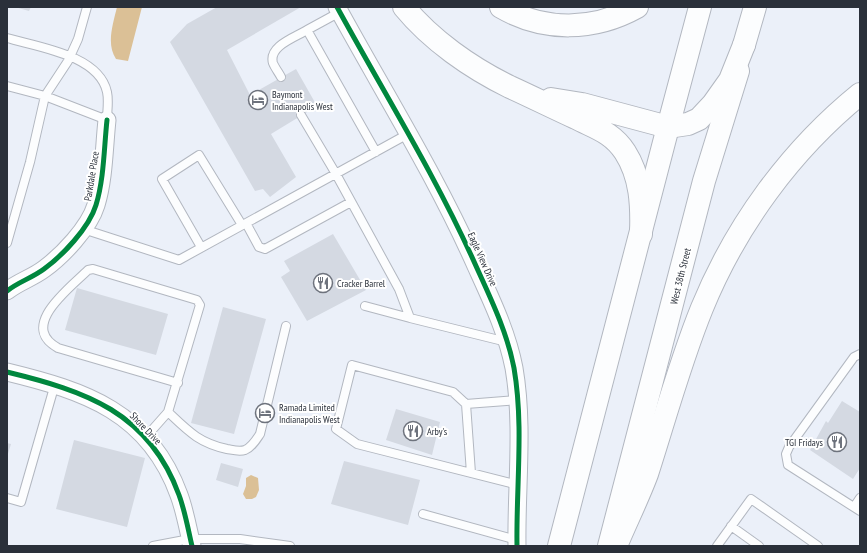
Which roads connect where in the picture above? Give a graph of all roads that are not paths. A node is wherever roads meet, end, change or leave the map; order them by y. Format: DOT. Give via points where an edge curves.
graph roads {
  1 [pos="87,7"];
  2 [pos="404,7"];
  3 [pos="501,7"];
  4 [pos="637,7"];
  5 [pos="700,7"];
  6 [pos="755,7"];
  7 [pos="338,9"];
  8 [pos="307,30"];
  9 [pos="7,38"];
  10 [pos="744,45"];
  11 [pos="70,56"];
  12 [pos="281,77"];
  13 [pos="7,86"];
  14 [pos="860,94"];
  15 [pos="45,96"];
  16 [pos="532,96"];
  17 [pos="301,115"];
  18 [pos="108,120"];
  19 [pos="668,126"];
  20 [pos="408,134"];
  21 [pos="376,152"];
  22 [pos="336,174"];
  23 [pos="351,202"];
  24 [pos="244,224"];
  25 [pos="83,229"];
  26 [pos="641,234"];
  27 [pos="7,243"];
  28 [pos="201,247"];
  29 [pos="7,291"];
  30 [pos="366,306"];
  31 [pos="410,318"];
  32 [pos="286,326"];
  33 [pos="507,342"];
  34 [pos="860,354"];
  35 [pos="7,372"];
  36 [pos="178,383"];
  37 [pos="55,384"];
  38 [pos="518,400"];
  39 [pos="466,404"];
  40 [pos="168,412"];
  41 [pos="145,438"];
  42 [pos="471,473"];
  43 [pos="518,485"];
  44 [pos="7,498"];
  45 [pos="860,498"];
  46 [pos="857,509"];
  47 [pos="423,514"];
  48 [pos="731,526"];
  49 [pos="191,542"];
  50 [pos="241,543"];
  51 [pos="517,543"];
  52 [pos="153,546"];
  53 [pos="290,546"];
  54 [pos="559,546"];
  55 [pos="609,546"];
  56 [pos="616,546"];
  57 [pos="717,546"];
  58 [pos="759,546"];
  59 [pos="818,546"];
  1 -- 11 [label="lane"];
  2 -- 16 [label="main road" via="428,33 456,54 493,78"];
  3 -- 4 [label="main road" via="537,22 576,26 614,18"];
  5 -- 19 [label="main road"];
  6 -- 10 [label="main road, West 38th Street"];
  7 -- 8 [label="lane"];
  7 -- 20 [label="street, Eagle View Drive"];
  8 -- 12 [label="lane" via="277,48 273,55 273,62"];
  8 -- 21 [label="lane"];
  9 -- 11 [label="lane"];
  10 -- 19 [label="main road" via="730,80 706,112 688,124"];
  10 -- 55 [label="main road, West 38th Street" via="704,181"];
  11 -- 15 [label="lane"];
  11 -- 18 [label="lane" via="91,67 101,78 107,93"];
  13 -- 15 [label="lane"];
  14 -- 56 [label="main road" via="820,130 794,158 762,200 729,251 678,371 646,475"];
  15 -- 18 [label="lane"];
  15 -- 27 [label="lane"];
  16 -- 19 [label="main road" via="582,104"];
  16 -- 26 [label="main road" via="598,128 616,141 625,152 640,187"];
  17 -- 22 [label="lane"];
  18 -- 25 [label="street, Parkdale Place" via="100,191 95,208"];
  19 -- 26 [label="main road"];
  20 -- 21 [label="lane"];
  20 -- 33 [label="street, Eagle View Drive" via="463,236 498,313"];
  21 -- 22 [label="lane"];
  22 -- 23 [label="lane"];
  22 -- 24 [label="lane"];
  23 -- 24 [label="lane" via="265,249 259,247"];
  23 -- 31 [label="lane" via="399,289"];
  24 -- 28 [label="lane"];
  24 -- 28 [label="lane" via="199,155 162,179"];
  25 -- 28 [label="lane" via="179,260"];
  25 -- 29 [label="street, Parkdale Place" via="43,270"];
  26 -- 54 [label="main road"];
  30 -- 31 [label="lane"];
  31 -- 33 [label="lane"];
  32 -- 40 [label="lane" via="260,434 248,448 238,451 203,442"];
  33 -- 38 [label="street, Eagle View Drive"];
  34 -- 46 [label="lane" via="854,357 786,454 788,465"];
  35 -- 37 [label="street, Shore Drive"];
  36 -- 36 [label="lane" via="200,305 197,300 93,269 88,270 48,311 44,337 58,348"];
  36 -- 40 [label="lane"];
  37 -- 41 [label="street, Shore Drive" via="104,404 122,416"];
  37 -- 44 [label="lane" via="21,502"];
  38 -- 39 [label="lane"];
  38 -- 43 [label="street, Eagle View Drive"];
  39 -- 42 [label="lane"];
  39 -- 42 [label="lane" via="453,392 352,364 336,429 357,444"];
  40 -- 41 [label="lane"];
  41 -- 49 [label="street, Shore Drive" via="172,477 180,497"];
  42 -- 43 [label="lane"];
  43 -- 51 [label="street, Eagle View Drive"];
  45 -- 46 [label="lane"];
  47 -- 51 [label="lane"];
  48 -- 57 [label="lane"];
  48 -- 58 [label="lane"];
  48 -- 59 [label="lane" via="751,499"];
  49 -- 50 [label="lane"];
  49 -- 52 [label="lane"];
  50 -- 53 [label="lane"];
}
